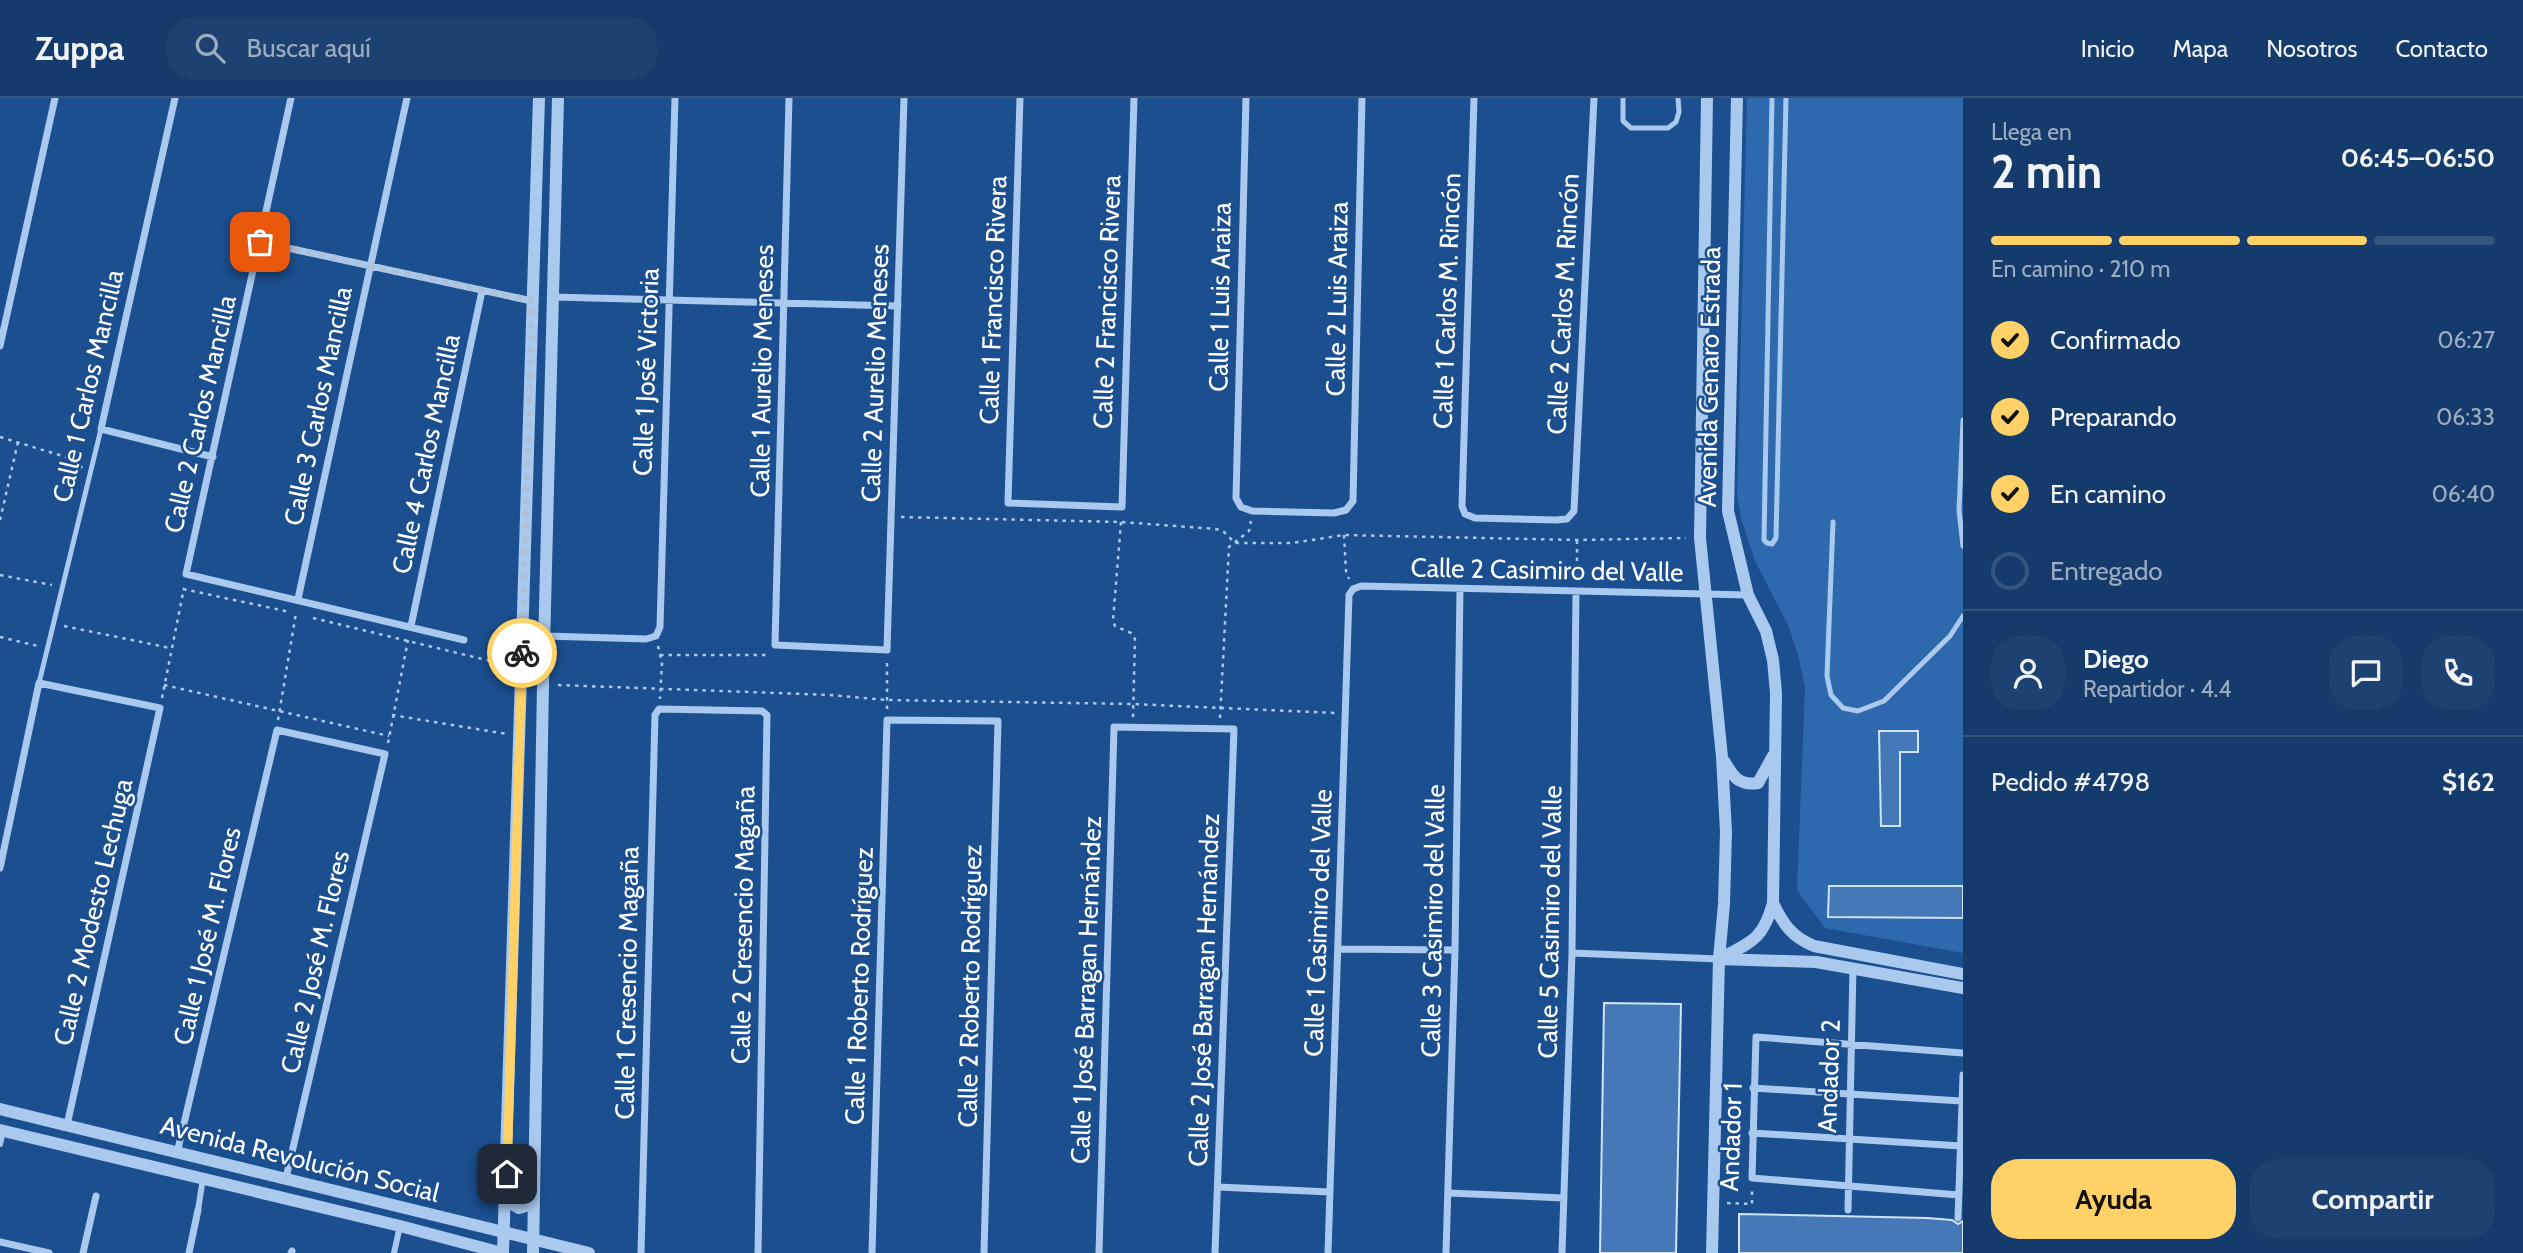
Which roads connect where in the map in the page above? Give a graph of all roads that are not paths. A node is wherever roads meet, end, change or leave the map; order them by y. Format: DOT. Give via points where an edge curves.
graph roads {
  1 [pos="55,98"];
  2 [pos="175,98"];
  3 [pos="291,98"];
  4 [pos="407,98"];
  5 [pos="538,98"];
  6 [pos="558,98"];
  7 [pos="675,98"];
  8 [pos="789,98"];
  9 [pos="904,98"];
  10 [pos="1020,98"];
  11 [pos="1135,98"];
  12 [pos="1246,98"];
  13 [pos="1362,98"];
  14 [pos="1474,98"];
  15 [pos="1594,98"];
  16 [pos="1623,98"];
  17 [pos="1678,98"];
  18 [pos="1707,98"];
  19 [pos="1737,98"];
  20 [pos="1772,98"];
  21 [pos="1786,98"];
  22 [pos="260,242"];
  23 [pos="369,267"];
  24 [pos="482,292"];
  25 [pos="553,297"];
  26 [pos="669,300"];
  27 [pos="532,301"];
  28 [pos="785,303"];
  29 [pos="898,306"];
  30 [pos="0,346"];
  31 [pos="1963,420"];
  32 [pos="101,429"];
  33 [pos="213,457"];
  34 [pos="527,477"];
  35 [pos="549,477"];
  36 [pos="1122,507"];
  37 [pos="1252,511"];
  38 [pos="1574,511"];
  39 [pos="1833,522"];
  40 [pos="1963,546"];
  41 [pos="1460,589"];
  42 [pos="1351,592"];
  43 [pos="1576,592"];
  44 [pos="1707,595"];
  45 [pos="1748,595"];
  46 [pos="298,599"];
  47 [pos="1963,616"];
  48 [pos="411,626"];
  49 [pos="545,636"];
  50 [pos="464,640"];
  51 [pos="887,650"];
  52 [pos="39,683"];
  53 [pos="657,712"];
  54 [pos="998,721"];
  55 [pos="1234,729"];
  56 [pos="1775,753"];
  57 [pos="385,754"];
  58 [pos="1722,757"];
  59 [pos="0,868"];
  60 [pos="1773,903"];
  61 [pos="1338,949"];
  62 [pos="1455,950"];
  63 [pos="1572,953"];
  64 [pos="1719,959"];
  65 [pos="1853,968"];
  66 [pos="1963,974"];
  67 [pos="1963,988"];
  68 [pos="1852,1045"];
  69 [pos="1963,1054"];
  70 [pos="1963,1075"];
  71 [pos="1753,1087"];
  72 [pos="1850,1093"];
  73 [pos="1961,1101"];
  74 [pos="0,1109"];
  75 [pos="67,1125"];
  76 [pos="1752,1133"];
  77 [pos="1,1135"];
  78 [pos="1848,1140"];
  79 [pos="1961,1146"];
  80 [pos="177,1153"];
  81 [pos="203,1178"];
  82 [pos="286,1178"];
  83 [pos="1849,1185"];
  84 [pos="1218,1187"];
  85 [pos="1330,1192"];
  86 [pos="1448,1193"];
  87 [pos="1959,1195"];
  88 [pos="96,1196"];
  89 [pos="1564,1198"];
  90 [pos="507,1201"];
  91 [pos="533,1204"];
  92 [pos="198,1210"];
  93 [pos="1848,1210"];
  94 [pos="1958,1218"];
  95 [pos="400,1226"];
  96 [pos="506,1233"];
  97 [pos="534,1239"];
  98 [pos="0,1242"];
  99 [pos="49,1253"];
  100 [pos="83,1253"];
  101 [pos="189,1253"];
  102 [pos="394,1253"];
  103 [pos="503,1253"];
  104 [pos="533,1253"];
  105 [pos="589,1253"];
  106 [pos="641,1253"];
  107 [pos="758,1253"];
  108 [pos="872,1253"];
  109 [pos="984,1253"];
  110 [pos="1099,1253"];
  111 [pos="1215,1253"];
  112 [pos="1328,1253"];
  113 [pos="1446,1253"];
  114 [pos="1562,1253"];
  115 [pos="1712,1253"];
  1 -- 30 [label="street"];
  2 -- 32 [label="street, Calle 1 Carlos Mancilla"];
  3 -- 22 [label="street, Calle 2 Carlos Mancilla"];
  4 -- 23 [label="street, Calle 3 Carlos Mancilla"];
  5 -- 27 [label="street"];
  6 -- 25 [label="street"];
  7 -- 26 [label="street, Calle 1 José Victoria"];
  8 -- 28 [label="street, Calle 1 Aurelio Meneses"];
  9 -- 29 [label="street, Calle 2 Aurelio Meneses"];
  10 -- 36 [label="street, Calle 1 Francisco Rivera" via="1008,503"];
  11 -- 36 [label="street, Calle 2 Francisco Rivera"];
  12 -- 37 [label="street, Calle 1 Luis Araiza" via="1236,498 1241,507"];
  13 -- 37 [label="street, Calle 2 Luis Araiza" via="1353,501 1346,510 1334,513"];
  14 -- 38 [label="street, Calle 1 Carlos M. Rincón" via="1462,506 1465,514 1475,518 1556,520 1567,519"];
  15 -- 38 [label="street, Calle 2 Carlos M. Rincón"];
  16 -- 17 [label="lane" via="1623,121 1631,128 1668,128 1676,122"];
  18 -- 44 [label="street, Avenida Genaro Estrada" via="1700,538"];
  19 -- 45 [label="street, Avenida Genaro Estrada" via="1728,511"];
  20 -- 21 [label="lane" via="1764,540 1772,544 1776,538"];
  22 -- 23 [label="street"];
  22 -- 33 [label="street, Calle 2 Carlos Mancilla"];
  23 -- 24 [label="street"];
  23 -- 46 [label="street, Calle 3 Carlos Mancilla"];
  24 -- 27 [label="street"];
  24 -- 48 [label="street, Calle 4 Carlos Mancilla"];
  25 -- 26 [label="street"];
  25 -- 35 [label="street"];
  26 -- 28 [label="street"];
  26 -- 49 [label="street, Calle 1 José Victoria" via="660,627 656,636 646,639"];
  27 -- 34 [label="street"];
  28 -- 29 [label="street"];
  28 -- 51 [label="street, Calle 1 Aurelio Meneses" via="775,645"];
  29 -- 51 [label="street, Calle 2 Aurelio Meneses"];
  31 -- 40 [label="lane" via="1959,510"];
  32 -- 33 [label="street"];
  32 -- 52 [label="lane, Calle 1 Carlos Mancilla"];
  33 -- 46 [label="street, Calle 2 Carlos Mancilla" via="186,574"];
  34 -- 35 [label="street"];
  34 -- 90 [label="street"];
  35 -- 49 [label="street"];
  39 -- 47 [label="lane" via="1827,676 1831,695 1843,708 1858,711 1884,701 1950,636"];
  41 -- 42 [label="street, Calle 2 Casimiro del Valle" via="1361,586"];
  41 -- 43 [label="street, Calle 2 Casimiro del Valle"];
  41 -- 62 [label="street, Calle 3 Casimiro del Valle"];
  42 -- 61 [label="street, Calle 1 Casimiro del Valle"];
  43 -- 44 [label="street, Calle 2 Casimiro del Valle"];
  43 -- 63 [label="street, Calle 5 Casimiro del Valle"];
  44 -- 45 [label="street, Calle 2 Casimiro del Valle"];
  44 -- 58 [label="street, Avenida Genaro Estrada"];
  45 -- 56 [label="street, Avenida Genaro Estrada" via="1766,631 1773,660"];
  46 -- 48 [label="street"];
  48 -- 50 [label="street"];
  49 -- 91 [label="street"];
  52 -- 59 [label="street"];
  52 -- 75 [label="street, Calle 2 Modesto Lechuga" via="160,708"];
  53 -- 106 [label="street, Calle 1 Cresencio Magaña"];
  53 -- 107 [label="street, Calle 2 Cresencio Magaña" via="762,711 767,715"];
  54 -- 108 [label="street, Calle 1 Roberto Rodríguez" via="887,720"];
  54 -- 109 [label="street, Calle 2 Roberto Rodríguez"];
  55 -- 84 [label="street, Calle 2 José Barragan Hernández"];
  55 -- 110 [label="street, Calle 1 José Barragan Hernández" via="1114,727"];
  56 -- 58 [label="street" via="1758,783 1749,784 1734,778"];
  56 -- 60 [label="street, Avenida Genaro Estrada"];
  57 -- 80 [label="street, Calle 1 José M. Flores" via="277,730"];
  57 -- 82 [label="street, Calle 2 José M. Flores"];
  58 -- 64 [label="street, Avenida Genaro Estrada" via="1726,832"];
  60 -- 64 [label="street, Avenida Genaro Estrada" via="1762,932"];
  60 -- 66 [label="street" via="1791,933 1814,946"];
  61 -- 62 [label="street"];
  61 -- 85 [label="street, Calle 1 Casimiro del Valle"];
  62 -- 86 [label="street, Calle 3 Casimiro del Valle"];
  63 -- 64 [label="street"];
  63 -- 89 [label="street, Calle 5 Casimiro del Valle"];
  64 -- 65 [label="street" via="1816,962"];
  64 -- 115 [label="street, Avenida Genaro Estrada"];
  65 -- 67 [label="street"];
  65 -- 68 [label="street, Andador 2"];
  68 -- 69 [label="street"];
  68 -- 71 [label="street, Andador 1" via="1756,1037"];
  68 -- 72 [label="street, Andador 2"];
  70 -- 73 [label="street"];
  71 -- 72 [label="street"];
  71 -- 76 [label="street, Andador 1"];
  72 -- 73 [label="street"];
  72 -- 78 [label="street, Andador 2"];
  73 -- 79 [label="street"];
  74 -- 75 [label="street, Avenida Revolución Social"];
  75 -- 80 [label="street, Avenida Revolución Social"];
  76 -- 78 [label="street"];
  76 -- 83 [label="street, Andador 1" via="1752,1178"];
  77 -- 81 [label="street, Avenida Revolución Social"];
  78 -- 79 [label="street"];
  78 -- 83 [label="street, Andador 2"];
  79 -- 87 [label="street"];
  80 -- 82 [label="street, Avenida Revolución Social"];
  81 -- 92 [label="street"];
  81 -- 95 [label="street, Avenida Revolución Social"];
  82 -- 96 [label="street, Avenida Revolución Social"];
  83 -- 87 [label="street"];
  83 -- 93 [label="street, Andador 2"];
  84 -- 85 [label="street"];
  84 -- 111 [label="street, Calle 2 José Barragan Hernández"];
  85 -- 112 [label="street, Calle 1 Casimiro del Valle"];
  86 -- 89 [label="street"];
  86 -- 113 [label="street, Calle 3 Casimiro del Valle"];
  87 -- 94 [label="street"];
  88 -- 100 [label="street"];
  89 -- 114 [label="street, Calle 5 Casimiro del Valle"];
  90 -- 91 [label="street" via="519,1208"];
  90 -- 96 [label="street"];
  91 -- 97 [label="street"];
  92 -- 101 [label="street"];
  95 -- 102 [label="street"];
  95 -- 103 [label="street, Avenida Revolución Social"];
  96 -- 97 [label="street, Avenida Revolución Social"];
  96 -- 103 [label="street"];
  97 -- 104 [label="street"];
  97 -- 105 [label="street, Avenida Revolución Social"];
  98 -- 99 [label="street"];
}
